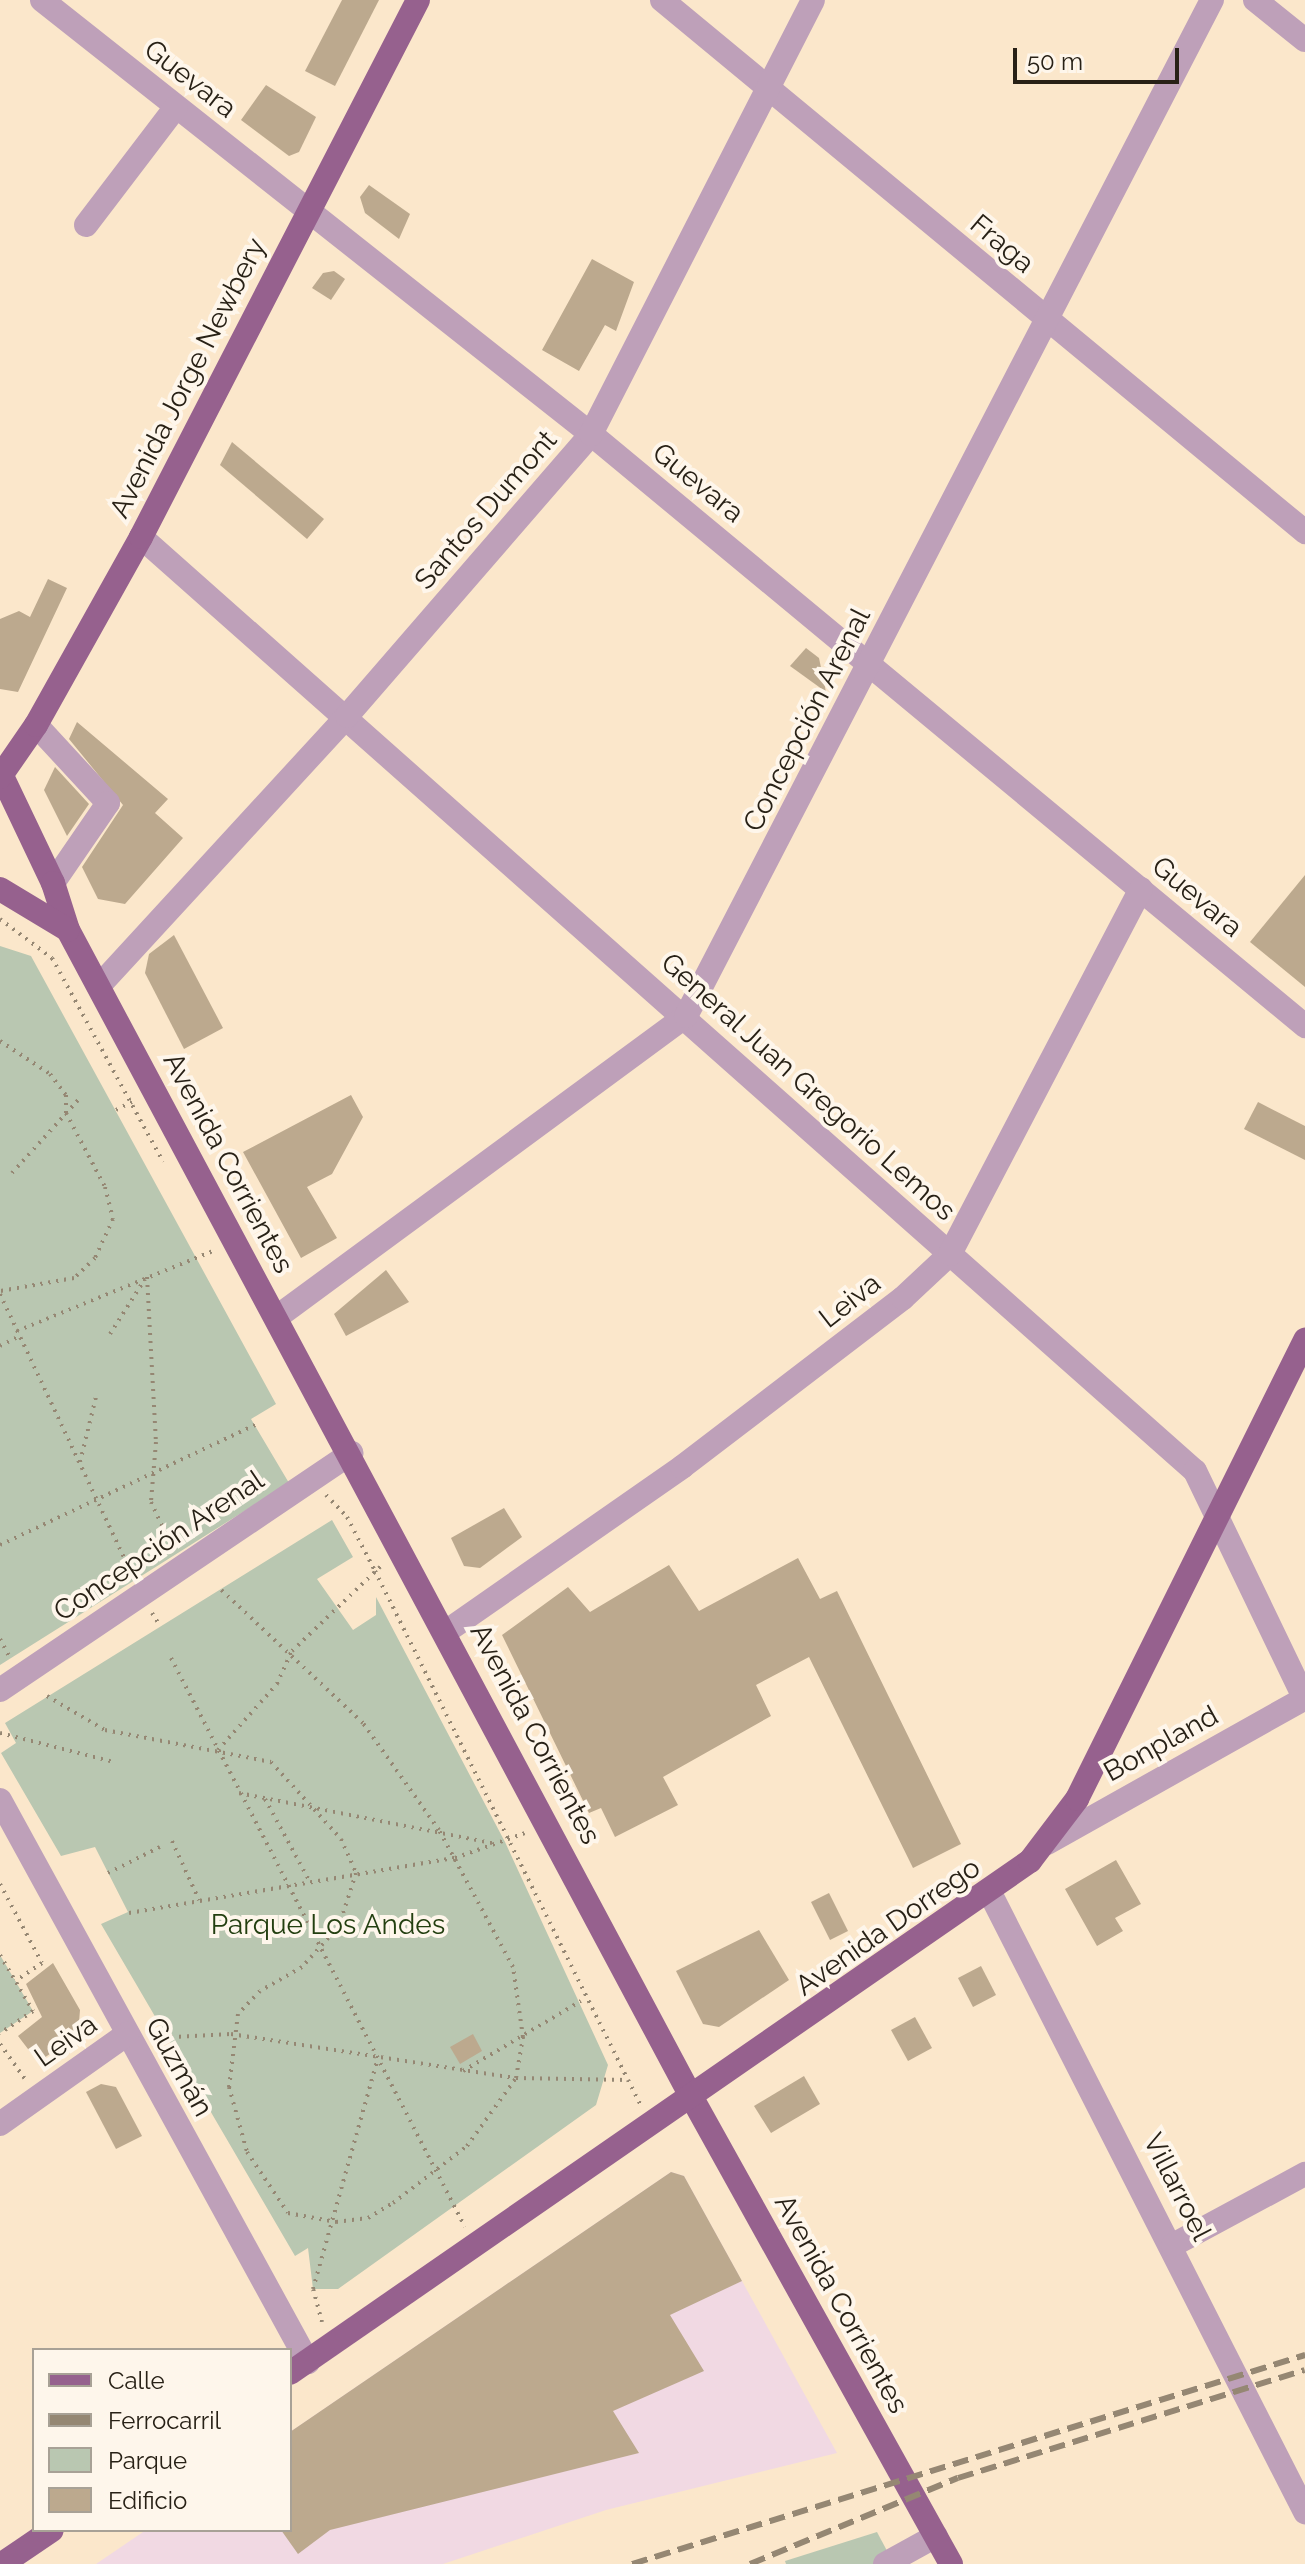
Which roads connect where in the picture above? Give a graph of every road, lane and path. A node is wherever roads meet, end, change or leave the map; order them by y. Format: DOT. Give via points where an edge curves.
graph roads {
  1 [pos="42,0"];
  2 [pos="418,0"];
  3 [pos="662,0"];
  4 [pos="813,0"];
  5 [pos="1212,0"];
  6 [pos="1255,0"];
  7 [pos="1305,40"];
  8 [pos="766,87"];
  9 [pos="176,107"];
  10 [pos="309,208"];
  11 [pos="86,225"];
  12 [pos="1043,317"];
  13 [pos="591,434"];
  14 [pos="1305,532"];
  15 [pos="141,537"];
  16 [pos="871,662"];
  17 [pos="347,716"];
  18 [pos="36,725"];
  19 [pos="0,775"];
  20 [pos="53,883"];
  21 [pos="0,889"];
  22 [pos="1141,889"];
  23 [pos="68,930"];
  24 [pos="99,986"];
  25 [pos="686,1016"];
  26 [pos="1305,1026"];
  27 [pos="0,1041"];
  28 [pos="80,1098"];
  29 [pos="66,1113"];
  30 [pos="12,1173"];
  31 [pos="236,1239"];
  32 [pos="950,1254"];
  33 [pos="147,1277"];
  34 [pos="0,1293"];
  35 [pos="277,1317"];
  36 [pos="18,1333"];
  37 [pos="110,1334"];
  38 [pos="1305,1340"];
  39 [pos="0,1346"];
  40 [pos="97,1393"];
  41 [pos="255,1425"];
  42 [pos="351,1453"];
  43 [pos="80,1465"];
  44 [pos="154,1471"];
  45 [pos="96,1499"];
  46 [pos="1218,1511"];
  47 [pos="0,1545"];
  48 [pos="402,1548"];
  49 [pos="185,1549"];
  50 [pos="219,1588"];
  51 [pos="142,1594"];
  52 [pos="159,1624"];
  53 [pos="447,1631"];
  54 [pos="0,1639"];
  55 [pos="292,1651"];
  56 [pos="11,1658"];
  57 [pos="171,1658"];
  58 [pos="0,1690"];
  59 [pos="47,1696"];
  60 [pos="1305,1699"];
  61 [pos="0,1733"];
  62 [pos="218,1750"];
  63 [pos="114,1762"];
  64 [pos="239,1793"];
  65 [pos="265,1799"];
  66 [pos="0,1800"];
  67 [pos="317,1810"];
  68 [pos="547,1822"];
  69 [pos="439,1830"];
  70 [pos="172,1841"];
  71 [pos="1047,1843"];
  72 [pos="495,1844"];
  73 [pos="160,1847"];
  74 [pos="455,1858"];
  75 [pos="108,1873"];
  76 [pos="356,1873"];
  77 [pos="309,1880"];
  78 [pos="286,1883"];
  79 [pos="0,1884"];
  80 [pos="990,1893"];
  81 [pos="199,1900"];
  82 [pos="129,1913"];
  83 [pos="321,1950"];
  84 [pos="0,1955"];
  85 [pos="15,1981"];
  86 [pos="581,2001"];
  87 [pos="0,2033"];
  88 [pos="127,2034"];
  89 [pos="231,2034"];
  90 [pos="523,2037"];
  91 [pos="0,2044"];
  92 [pos="161,2048"];
  93 [pos="378,2059"];
  94 [pos="462,2072"];
  95 [pos="516,2078"];
  96 [pos="38,2097"];
  97 [pos="692,2098"];
  98 [pos="0,2124"];
  99 [pos="653,2127"];
  100 [pos="438,2174"];
  101 [pos="1305,2174"];
  102 [pos="336,2222"];
  103 [pos="1173,2245"];
  104 [pos="476,2247"];
  105 [pos="329,2347"];
  106 [pos="289,2348"];
  107 [pos="299,2367"];
  108 [pos="1305,2512"];
  109 [pos="46,2534"];
  110 [pos="936,2536"];
  111 [pos="0,2552"];
  112 [pos="2,2564"];
  113 [pos="27,2564"];
  114 [pos="885,2564"];
  115 [pos="951,2564"];
  1 -- 9 [label="street, Guevara"];
  2 -- 10 [label="main road, Avenida Jorge Newbery"];
  3 -- 8 [label="street, Fraga"];
  4 -- 8 [label="street, Santos Dumont"];
  5 -- 12 [label="street, Concepción Arenal"];
  6 -- 7 [label="street"];
  8 -- 12 [label="street, Fraga"];
  8 -- 13 [label="street, Santos Dumont"];
  9 -- 10 [label="street, Guevara"];
  9 -- 11 [label="street"];
  10 -- 13 [label="street, Guevara"];
  10 -- 15 [label="main road, Avenida Jorge Newbery"];
  12 -- 14 [label="street, Fraga"];
  12 -- 16 [label="street, Concepción Arenal"];
  13 -- 16 [label="street, Guevara"];
  13 -- 17 [label="street, Santos Dumont"];
  15 -- 17 [label="street, General Juan Gregorio Lemos"];
  15 -- 18 [label="main road, Avenida Jorge Newbery"];
  16 -- 22 [label="street, Guevara"];
  16 -- 25 [label="street, Concepción Arenal"];
  17 -- 24 [label="street, Santos Dumont"];
  17 -- 25 [label="street, General Juan Gregorio Lemos"];
  18 -- 19 [label="main road, Avenida Jorge Newbery"];
  18 -- 20 [label="street" via="108,803"];
  19 -- 20 [label="main road, Avenida Corrientes"];
  20 -- 23 [label="main road, Avenida Corrientes"];
  21 -- 23 [label="main road, Avenida Corrientes"];
  22 -- 26 [label="street, Guevara"];
  22 -- 32 [label="street, Leiva"];
  23 -- 24 [label="main road, Avenida Corrientes"];
  24 -- 31 [label="main road, Avenida Corrientes"];
  25 -- 32 [label="street, General Juan Gregorio Lemos"];
  25 -- 35 [label="street, Concepción Arenal"];
  27 -- 29 [label="path" via="50,1074 66,1095"];
  28 -- 29 [label="path"];
  29 -- 30 [label="path"];
  29 -- 34 [label="path" via="105,1187 113,1219 95,1258 74,1278"];
  31 -- 33 [label="path"];
  31 -- 35 [label="main road, Avenida Corrientes"];
  32 -- 46 [label="street, General Juan Gregorio Lemos" via="1195,1471"];
  32 -- 53 [label="street, Leiva" via="903,1298 682,1467"];
  33 -- 36 [label="path"];
  33 -- 37 [label="path"];
  33 -- 44 [label="path"];
  34 -- 36 [label="path"];
  35 -- 42 [label="main road, Avenida Corrientes"];
  36 -- 39 [label="path"];
  36 -- 43 [label="path"];
  38 -- 46 [label="main road, Avenida Dorrego"];
  40 -- 43 [label="path"];
  41 -- 44 [label="path"];
  42 -- 48 [label="main road, Avenida Corrientes"];
  42 -- 51 [label="street, Concepción Arenal"];
  43 -- 45 [label="path"];
  44 -- 45 [label="path"];
  44 -- 49 [label="path" via="151,1502 158,1522"];
  45 -- 47 [label="path"];
  45 -- 51 [label="path"];
  46 -- 60 [label="street, General Juan Gregorio Lemos"];
  46 -- 71 [label="main road, Avenida Dorrego" via="1077,1799"];
  48 -- 53 [label="main road, Avenida Corrientes"];
  48 -- 55 [label="path" via="333,1606"];
  50 -- 55 [label="path"];
  51 -- 52 [label="path"];
  51 -- 58 [label="street, Concepción Arenal"];
  53 -- 68 [label="main road, Avenida Corrientes"];
  54 -- 56 [label="path"];
  55 -- 62 [label="path" via="277,1684"];
  55 -- 69 [label="path" via="363,1723"];
  57 -- 62 [label="path"];
  59 -- 62 [label="path" via="105,1730"];
  60 -- 71 [label="street, Bonpland"];
  61 -- 63 [label="path"];
  62 -- 64 [label="path"];
  62 -- 67 [label="path" via="271,1762"];
  64 -- 65 [label="path"];
  64 -- 78 [label="path"];
  65 -- 67 [label="path"];
  65 -- 77 [label="path"];
  66 -- 88 [label="street, Guzmán"];
  67 -- 69 [label="path"];
  67 -- 76 [label="path" via="341,1839"];
  68 -- 72 [label="path"];
  68 -- 97 [label="main road, Avenida Corrientes"];
  69 -- 72 [label="path"];
  69 -- 74 [label="path"];
  70 -- 81 [label="path"];
  71 -- 80 [label="main road, Avenida Dorrego"];
  72 -- 74 [label="path"];
  73 -- 75 [label="path"];
  74 -- 76 [label="path"];
  74 -- 90 [label="path" via="513,1967"];
  76 -- 77 [label="path"];
  76 -- 83 [label="path" via="339,1926"];
  77 -- 78 [label="path"];
  78 -- 81 [label="path"];
  78 -- 83 [label="path"];
  79 -- 85 [label="path" via="42,1963"];
  80 -- 97 [label="main road, Avenida Dorrego"];
  80 -- 103 [label="street, Villarroel"];
  81 -- 82 [label="path"];
  83 -- 89 [label="path" via="260,1991 238,2014"];
  83 -- 93 [label="path"];
  84 -- 85 [label="path"];
  85 -- 87 [label="path" via="33,2011"];
  86 -- 90 [label="path"];
  88 -- 96 [label="street, Leiva"];
  88 -- 106 [label="street, Guzmán"];
  89 -- 92 [label="path" via="154,2038"];
  89 -- 93 [label="path"];
  89 -- 102 [label="path" via="229,2087 236,2125 258,2175 288,2213"];
  90 -- 94 [label="path"];
  90 -- 95 [label="path"];
  91 -- 96 [label="path"];
  93 -- 94 [label="path"];
  93 -- 100 [label="path"];
  93 -- 102 [label="path"];
  94 -- 95 [label="path"];
  95 -- 99 [label="path" via="628,2080"];
  95 -- 100 [label="path" via="467,2146"];
  96 -- 98 [label="street, Leiva"];
  97 -- 99 [label="main road, Avenida Dorrego"];
  97 -- 110 [label="main road, Avenida Corrientes"];
  99 -- 104 [label="main road, Avenida Dorrego"];
  100 -- 102 [label="path" via="368,2218"];
  100 -- 104 [label="path"];
  101 -- 103 [label="street"];
  102 -- 105 [label="path" via="313,2289"];
  103 -- 108 [label="street, Villarroel"];
  104 -- 105 [label="main road, Avenida Dorrego"];
  105 -- 107 [label="main road, Avenida Dorrego"];
  109 -- 111 [label="street"];
  109 -- 112 [label="main road"];
  109 -- 113 [label="street"];
  110 -- 114 [label="street"];
  110 -- 115 [label="main road, Avenida Corrientes"];
}
